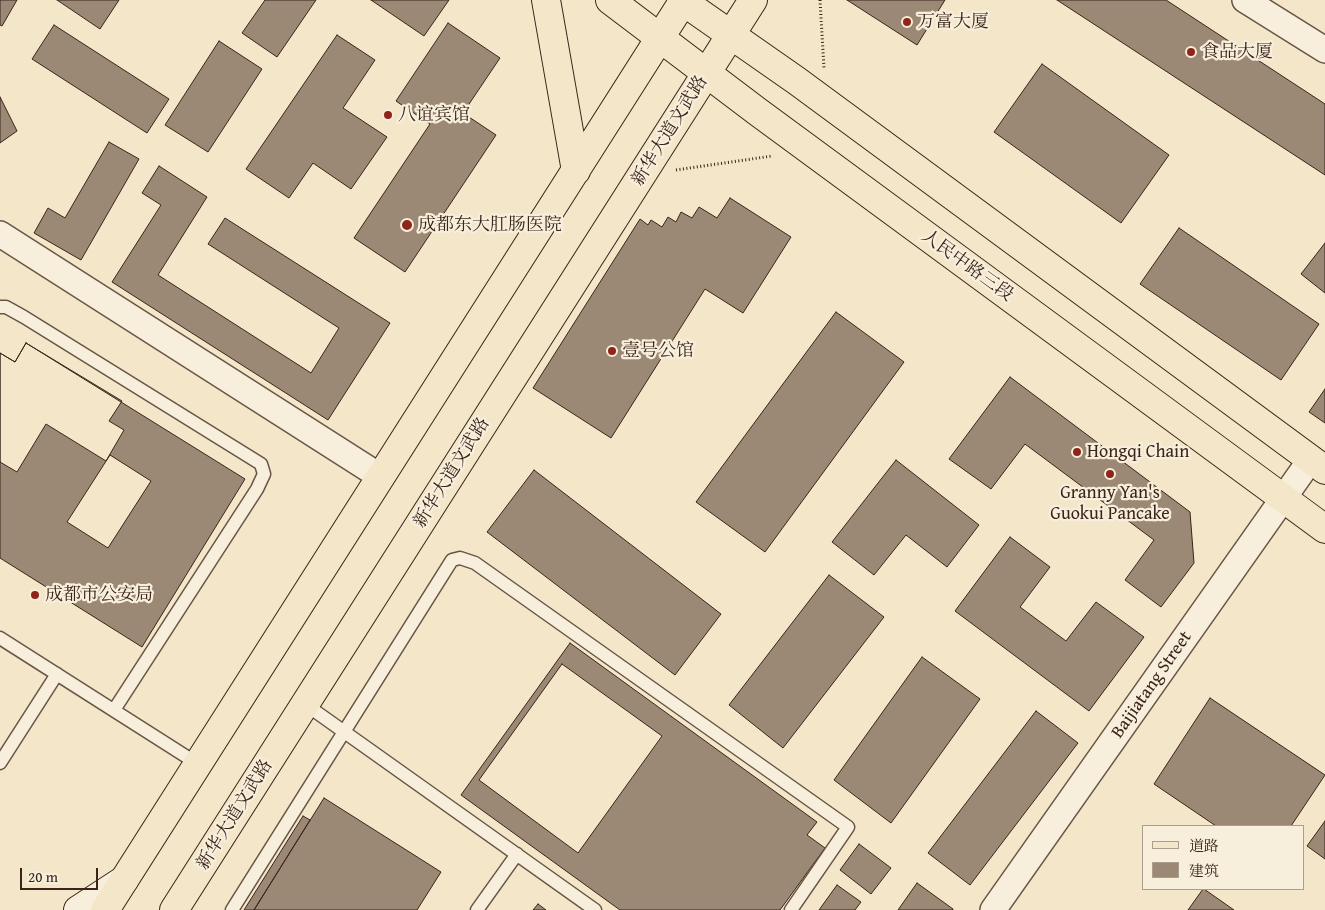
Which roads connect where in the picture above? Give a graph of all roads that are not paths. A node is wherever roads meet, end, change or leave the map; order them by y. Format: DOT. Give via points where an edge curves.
graph roads {
  1 [pos="546,0"];
  2 [pos="610,0"];
  3 [pos="753,0"];
  4 [pos="1245,0"];
  5 [pos="683,1"];
  6 [pos="730,36"];
  7 [pos="661,38"];
  8 [pos="1325,50"];
  9 [pos="707,73"];
  10 [pos="576,171"];
  11 [pos="0,234"];
  12 [pos="0,307"];
  13 [pos="1318,464"];
  14 [pos="381,477"];
  15 [pos="1284,499"];
  16 [pos="1325,529"];
  17 [pos="0,638"];
  18 [pos="57,674"];
  19 [pos="305,704"];
  20 [pos="114,710"];
  21 [pos="344,732"];
  22 [pos="0,763"];
  23 [pos="198,764"];
  24 [pos="517,854"];
  25 [pos="124,880"];
  26 [pos="78,910"];
  27 [pos="105,910"];
  28 [pos="174,910"];
  29 [pos="232,910"];
  30 [pos="477,910"];
  31 [pos="595,910"];
  32 [pos="791,910"];
  33 [pos="993,910"];
  1 -- 10 [label="main road"];
  2 -- 7 [label="main road, 人民中路三段"];
  3 -- 6 [label="main road, 新华大道文武路"];
  4 -- 8 [label="street"];
  5 -- 6 [label="main road"];
  5 -- 7 [label="main road"];
  6 -- 9 [label="main road, 新华大道文武路"];
  6 -- 13 [label="main road" via="827,103"];
  7 -- 9 [label="main road, 人民中路三段"];
  7 -- 10 [label="main road"];
  9 -- 15 [label="main road, 人民中路三段"];
  9 -- 19 [label="main road, 新华大道文武路"];
  10 -- 14 [label="main road"];
  11 -- 14 [label="street"];
  12 -- 20 [label="lane" via="24,317 261,464 264,474"];
  13 -- 15 [label="street, Baijiatang Street"];
  14 -- 23 [label="main road"];
  15 -- 16 [label="main road, 人民中路三段"];
  15 -- 33 [label="street, Baijiatang Street"];
  17 -- 18 [label="lane"];
  18 -- 20 [label="lane"];
  18 -- 22 [label="lane"];
  19 -- 21 [label="lane"];
  19 -- 28 [label="main road, 新华大道文武路"];
  20 -- 23 [label="lane"];
  21 -- 24 [label="lane"];
  21 -- 29 [label="lane"];
  21 -- 32 [label="lane" via="452,560 460,558 475,563 848,827"];
  23 -- 25 [label="main road"];
  24 -- 30 [label="lane"];
  24 -- 31 [label="lane"];
  25 -- 26 [label="main road"];
  25 -- 27 [label="main road"];
}
